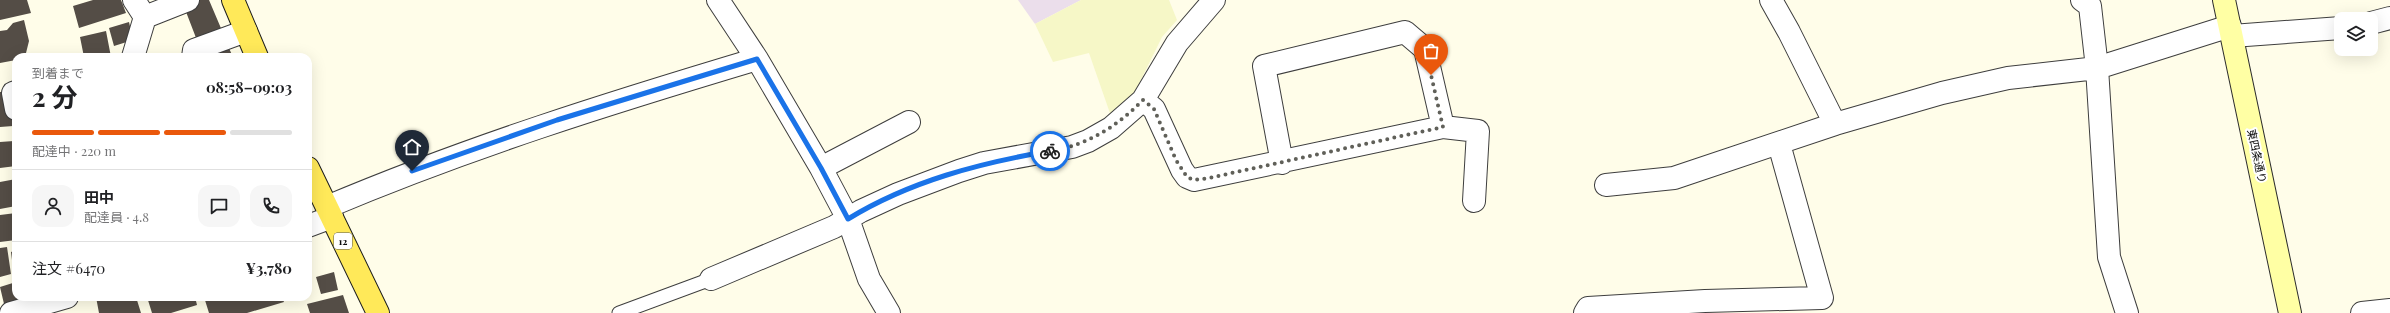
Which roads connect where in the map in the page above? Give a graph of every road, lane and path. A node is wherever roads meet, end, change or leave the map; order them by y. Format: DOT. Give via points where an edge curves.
graph roads {
  1 [pos="188,0"];
  2 [pos="233,0"];
  3 [pos="718,0"];
  4 [pos="1214,0"];
  5 [pos="1770,0"];
  6 [pos="2082,0"];
  7 [pos="2224,0"];
  8 [pos="140,8"];
  9 [pos="2390,18"];
  10 [pos="2378,21"];
  11 [pos="2334,28"];
  12 [pos="2231,31"];
  13 [pos="246,32"];
  14 [pos="134,53"];
  15 [pos="193,53"];
  16 [pos="255,53"];
  17 [pos="757,59"];
  18 [pos="2097,68"];
  19 [pos="1143,100"];
  20 [pos="909,122"];
  21 [pos="1835,124"];
  22 [pos="1443,127"];
  23 [pos="1778,144"];
  24 [pos="1282,163"];
  25 [pos="821,168"];
  26 [pos="312,176"];
  27 [pos="1606,186"];
  28 [pos="1474,201"];
  29 [pos="330,212"];
  30 [pos="848,219"];
  31 [pos="312,223"];
  32 [pos="711,279"];
  33 [pos="46,301"];
  34 [pos="1708,307"];
  35 [pos="2390,310"];
  36 [pos="11,313"];
  37 [pos="378,313"];
  38 [pos="619,313"];
  39 [pos="889,313"];
  40 [pos="1585,313"];
  41 [pos="2127,313"];
  42 [pos="2290,313"];
  43 [pos="2362,313"];
  1 -- 8 [label="street"];
  2 -- 13 [label="main road"];
  3 -- 17 [label="street"];
  4 -- 19 [label="street" via="1177,43"];
  5 -- 21 [label="street"];
  6 -- 18 [label="street" via="2090,6"];
  7 -- 12 [label="street, 東四条通り"];
  8 -- 14 [label="street"];
  9 -- 10 [label="street"];
  11 -- 12 [label="street"];
  12 -- 18 [label="street"];
  12 -- 42 [label="street, 東四条通り"];
  13 -- 15 [label="street" via="194,50"];
  13 -- 16 [label="main road"];
  17 -- 25 [label="street"];
  17 -- 29 [label="street" via="641,93 491,142 412,171"];
  18 -- 21 [label="street" via="2008,78 1942,93"];
  18 -- 41 [label="street" via="2109,257"];
  19 -- 24 [label="street" via="1154,109 1176,160 1187,177 1194,180 1209,178"];
  19 -- 30 [label="street" via="1117,123 1088,141 1072,147 984,163 959,171 898,194"];
  20 -- 25 [label="street"];
  21 -- 23 [label="street"];
  22 -- 24 [label="street"];
  22 -- 24 [label="street" via="1425,49 1405,32 1264,66"];
  22 -- 28 [label="street" via="1478,131"];
  23 -- 27 [label="street" via="1674,178"];
  23 -- 34 [label="street" via="1822,298"];
  25 -- 30 [label="street"];
  26 -- 29 [label="main road, 12"];
  29 -- 31 [label="street"];
  29 -- 37 [label="main road, 12"];
  30 -- 32 [label="street"];
  30 -- 39 [label="street" via="869,279"];
  32 -- 38 [label="lane"];
  33 -- 36 [label="street"];
  34 -- 40 [label="street" via="1588,308"];
  35 -- 43 [label="street"];
}
